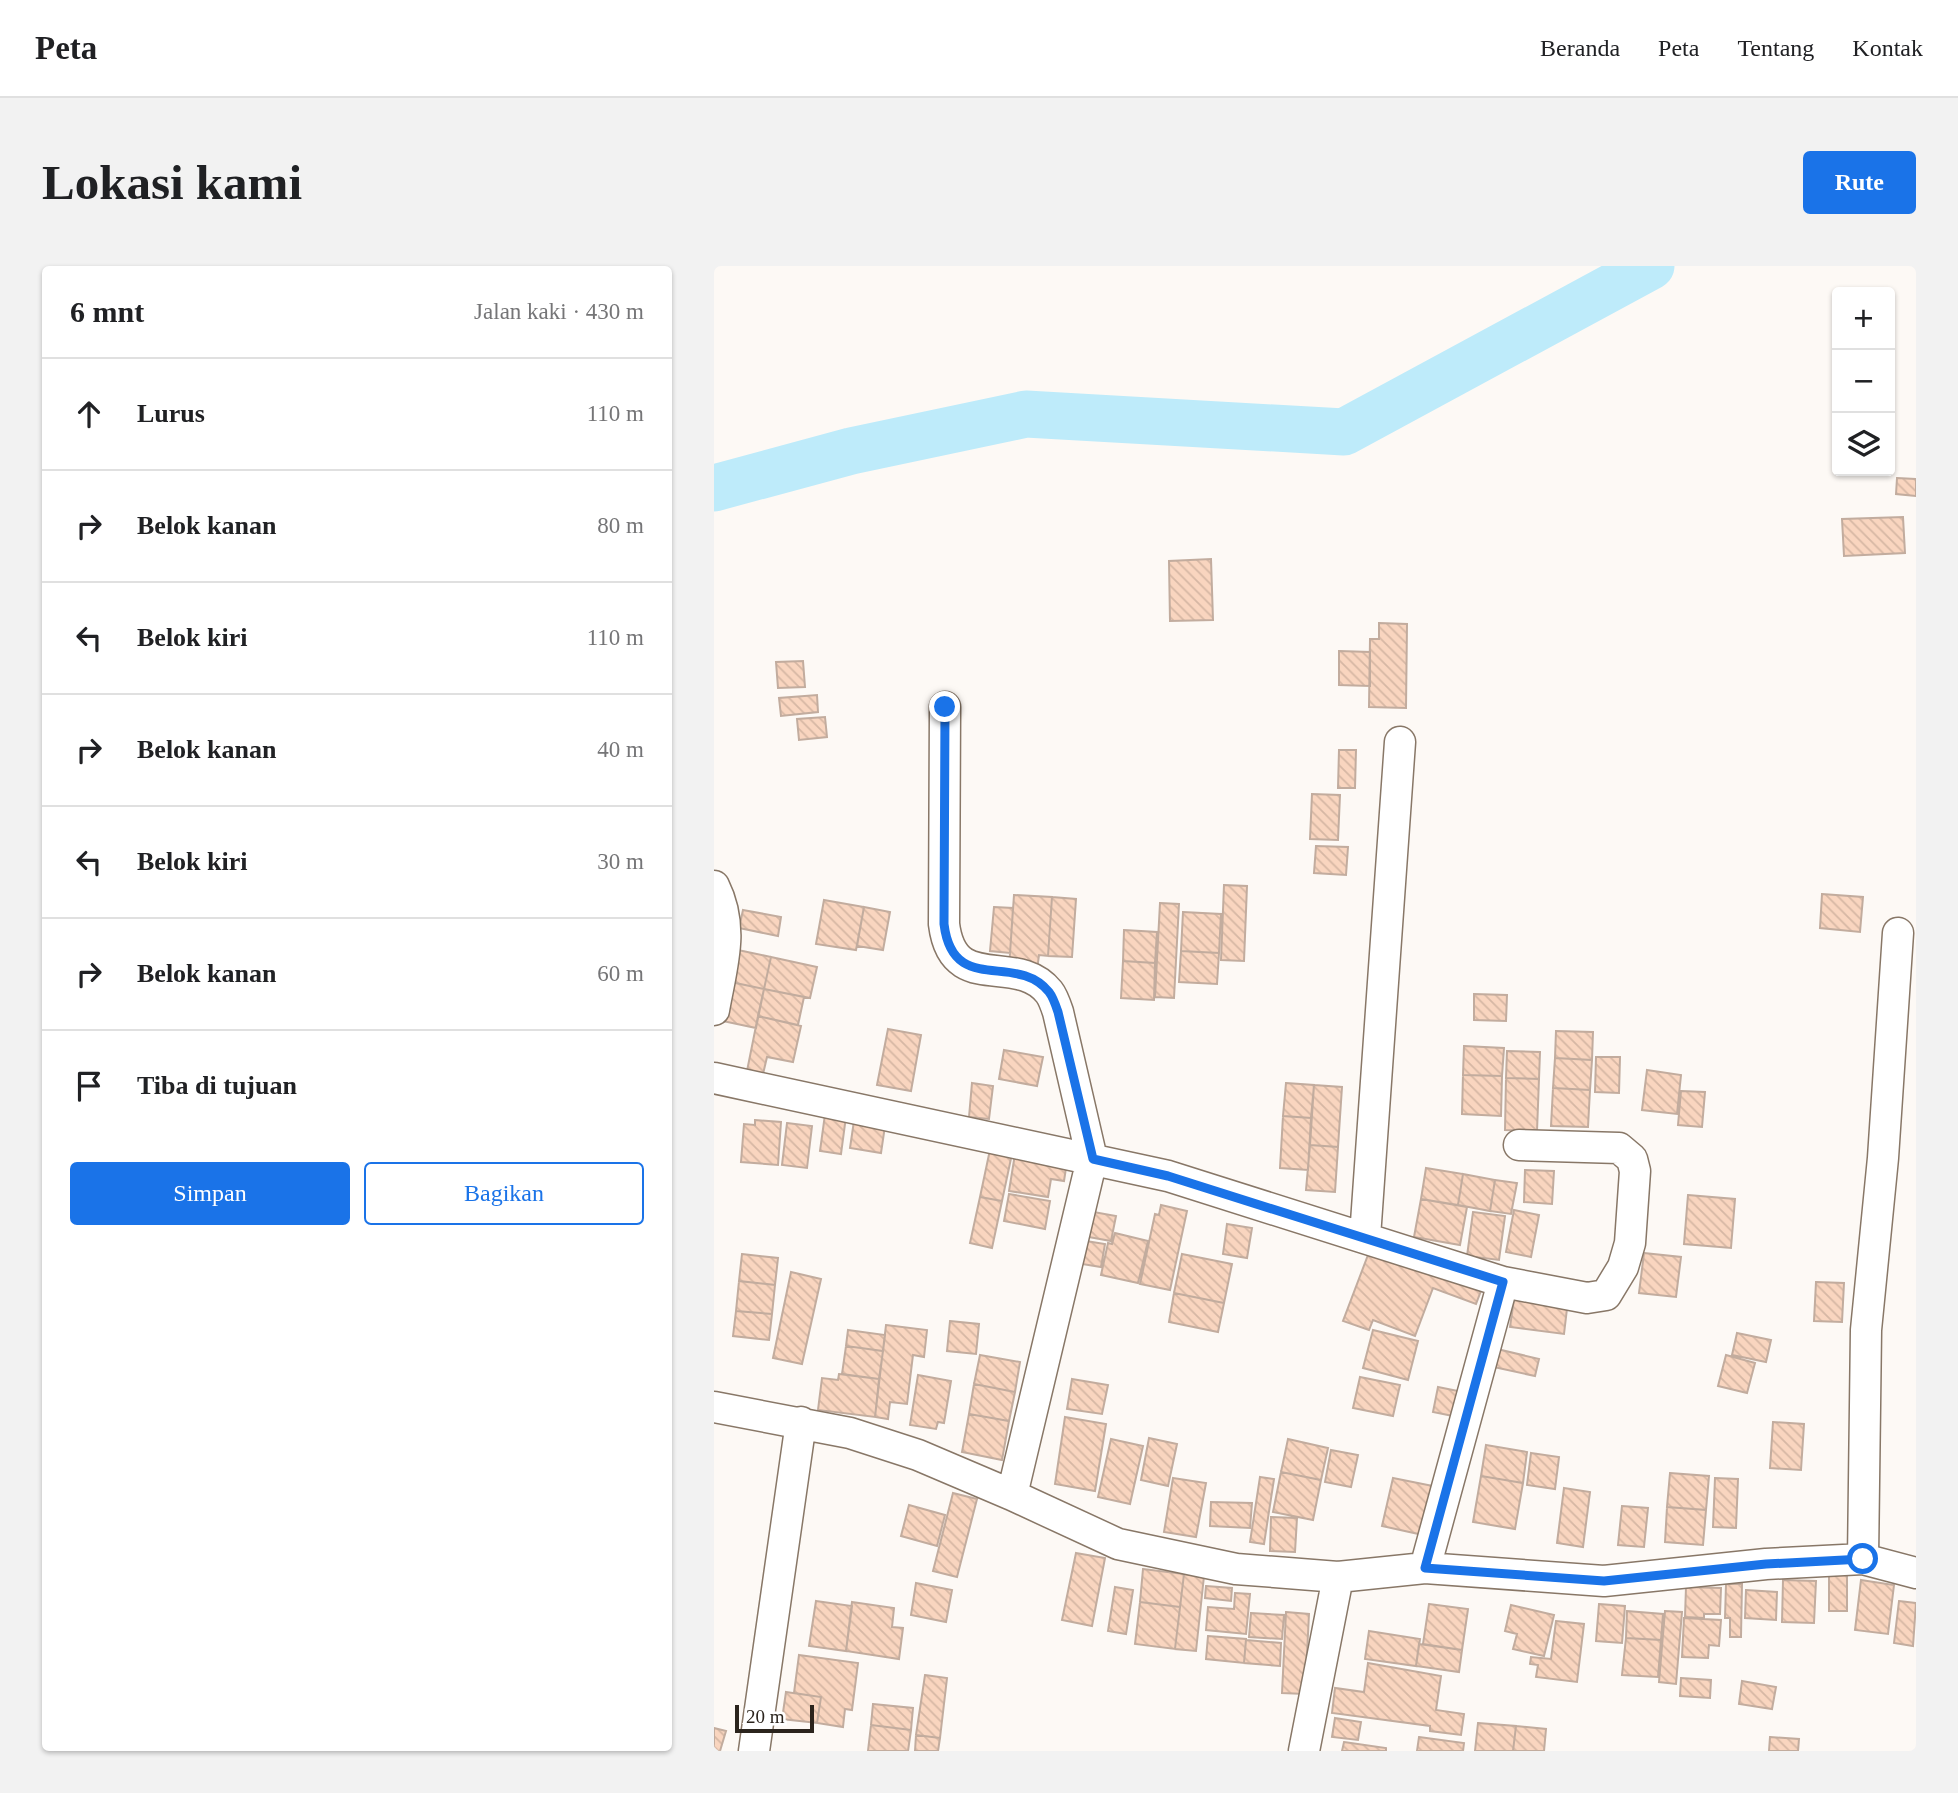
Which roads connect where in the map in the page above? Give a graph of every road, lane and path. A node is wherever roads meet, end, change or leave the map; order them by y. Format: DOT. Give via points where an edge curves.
graph roads {
  1 [pos="945,707"];
  2 [pos="1401,742"];
  3 [pos="714,886"];
  4 [pos="1898,933"];
  5 [pos="714,1010"];
  6 [pos="714,1078"];
  7 [pos="1519,1145"];
  8 [pos="1093,1159"];
  9 [pos="1365,1237"];
  10 [pos="1503,1282"];
  11 [pos="714,1407"];
  12 [pos="801,1422"];
  13 [pos="1012,1495"];
  14 [pos="1863,1559"];
  15 [pos="1425,1568"];
  16 [pos="1916,1573"];
  17 [pos="1338,1577"];
  18 [pos="754,1751"];
  19 [pos="1304,1751"];
  1 -- 8 [label="street" via="946,944 955,958 974,968 1031,979 1049,991"];
  2 -- 9 [label="street"];
  3 -- 5 [label="street" via="725,908 726,936"];
  4 -- 14 [label="street" via="1866,1330"];
  6 -- 8 [label="street"];
  7 -- 10 [label="street" via="1619,1148 1626,1152 1634,1171 1630,1243 1623,1267 1606,1295 1587,1298"];
  8 -- 9 [label="street" via="1168,1176"];
  8 -- 13 [label="street"];
  9 -- 10 [label="street"];
  10 -- 15 [label="street"];
  11 -- 12 [label="street"];
  12 -- 13 [label="street" via="918,1455"];
  12 -- 18 [label="street"];
  13 -- 17 [label="street" via="1130,1547 1236,1569"];
  14 -- 15 [label="street" via="1604,1581"];
  14 -- 16 [label="street"];
  15 -- 17 [label="street"];
  17 -- 19 [label="street"];
}
